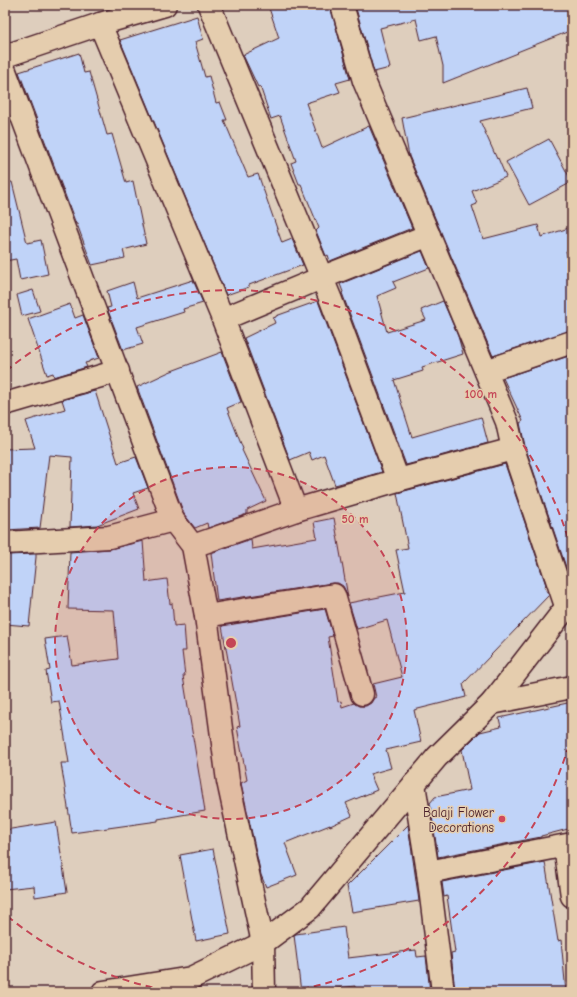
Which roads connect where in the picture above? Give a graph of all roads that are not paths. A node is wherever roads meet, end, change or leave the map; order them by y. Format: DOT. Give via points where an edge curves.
graph roads {
  1 [pos="165,5"];
  2 [pos="209,5"];
  3 [pos="342,5"];
  4 [pos="100,24"];
  5 [pos="5,56"];
  6 [pos="5,71"];
  7 [pos="429,235"];
  8 [pos="321,278"];
  9 [pos="223,320"];
  10 [pos="572,342"];
  11 [pos="118,371"];
  12 [pos="486,371"];
  13 [pos="5,404"];
  14 [pos="513,449"];
  15 [pos="398,480"];
  16 [pos="296,510"];
  17 [pos="173,520"];
  18 [pos="5,543"];
  19 [pos="193,546"];
  20 [pos="569,603"];
  21 [pos="206,616"];
  22 [pos="572,687"];
  23 [pos="362,694"];
  24 [pos="492,702"];
  25 [pos="414,784"];
  26 [pos="568,845"];
  27 [pos="428,872"];
  28 [pos="572,896"];
  29 [pos="263,943"];
  30 [pos="103,992"];
  31 [pos="264,992"];
  32 [pos="443,992"];
  1 -- 4 [label="street"];
  2 -- 8 [label="street"];
  3 -- 7 [label="street" via="364,81"];
  4 -- 5 [label="street"];
  4 -- 9 [label="street"];
  6 -- 11 [label="street"];
  7 -- 8 [label="street"];
  7 -- 12 [label="street"];
  8 -- 9 [label="street"];
  8 -- 15 [label="street"];
  9 -- 16 [label="street"];
  10 -- 12 [label="street"];
  11 -- 13 [label="street"];
  11 -- 17 [label="street"];
  12 -- 14 [label="street" via="507,422"];
  14 -- 15 [label="street"];
  14 -- 20 [label="street"];
  15 -- 16 [label="street"];
  16 -- 19 [label="street"];
  17 -- 18 [label="street" via="109,537"];
  17 -- 19 [label="street"];
  19 -- 21 [label="street"];
  20 -- 24 [label="street"];
  21 -- 23 [label="street" via="334,595"];
  21 -- 29 [label="street" via="228,781"];
  22 -- 24 [label="street"];
  24 -- 25 [label="street"];
  25 -- 27 [label="street"];
  25 -- 29 [label="street" via="310,908"];
  26 -- 27 [label="street"];
  26 -- 28 [label="street"];
  27 -- 32 [label="street"];
  29 -- 30 [label="street" via="191,978"];
  29 -- 31 [label="street"];
}
